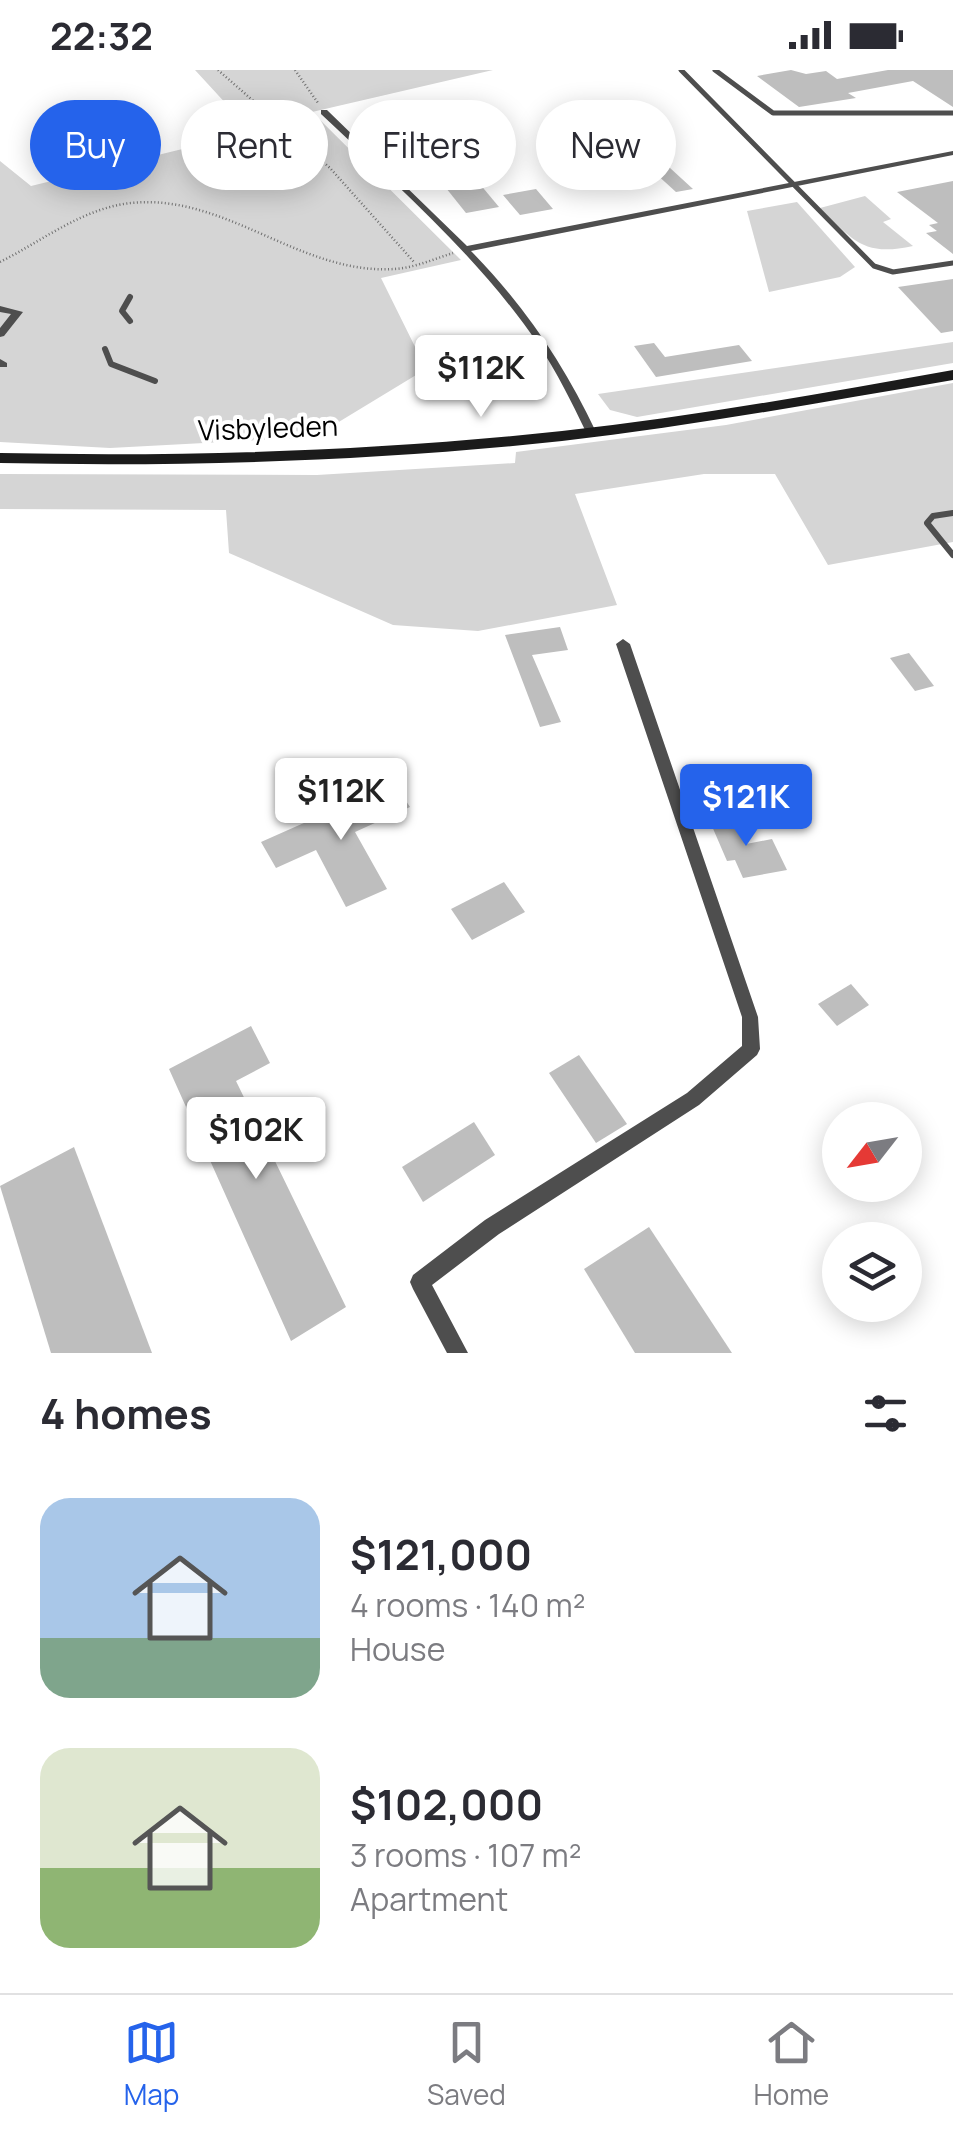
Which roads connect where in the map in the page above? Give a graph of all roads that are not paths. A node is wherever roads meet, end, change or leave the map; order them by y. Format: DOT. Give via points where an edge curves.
graph roads {
  1 [pos="681,70"];
  2 [pos="715,70"];
  3 [pos="328,116"];
  4 [pos="951,116"];
  5 [pos="951,156"];
  6 [pos="791,185"];
  7 [pos="467,249"];
  8 [pos="953,263"];
  9 [pos="130,297"];
  10 [pos="0,309"];
  11 [pos="130,321"];
  12 [pos="0,334"];
  13 [pos="104,349"];
  14 [pos="953,375"];
  15 [pos="155,381"];
  16 [pos="592,432"];
  17 [pos="0,458"];
  18 [pos="953,513"];
  19 [pos="949,545"];
  20 [pos="953,555"];
  21 [pos="623,644"];
  22 [pos="458,1353"];
  1 -- 6 [label="lane"];
  2 -- 4 [label="lane" via="773,113"];
  3 -- 7 [label="street"];
  5 -- 6 [label="street"];
  6 -- 7 [label="street"];
  6 -- 8 [label="lane" via="874,266 893,272"];
  7 -- 16 [label="street" via="565,379"];
  9 -- 11 [label="lane" via="122,311"];
  10 -- 12 [label="street" via="18,312"];
  13 -- 15 [label="lane" via="111,364"];
  14 -- 16 [label="main road, Visbyleden"];
  16 -- 17 [label="main road, Visbyleden" via="250,458"];
  18 -- 19 [label="lane" via="928,519"];
  19 -- 20 [label="lane"];
  21 -- 22 [label="street" via="750,1017 751,1048 693,1099 492,1227 420,1282"];
}
